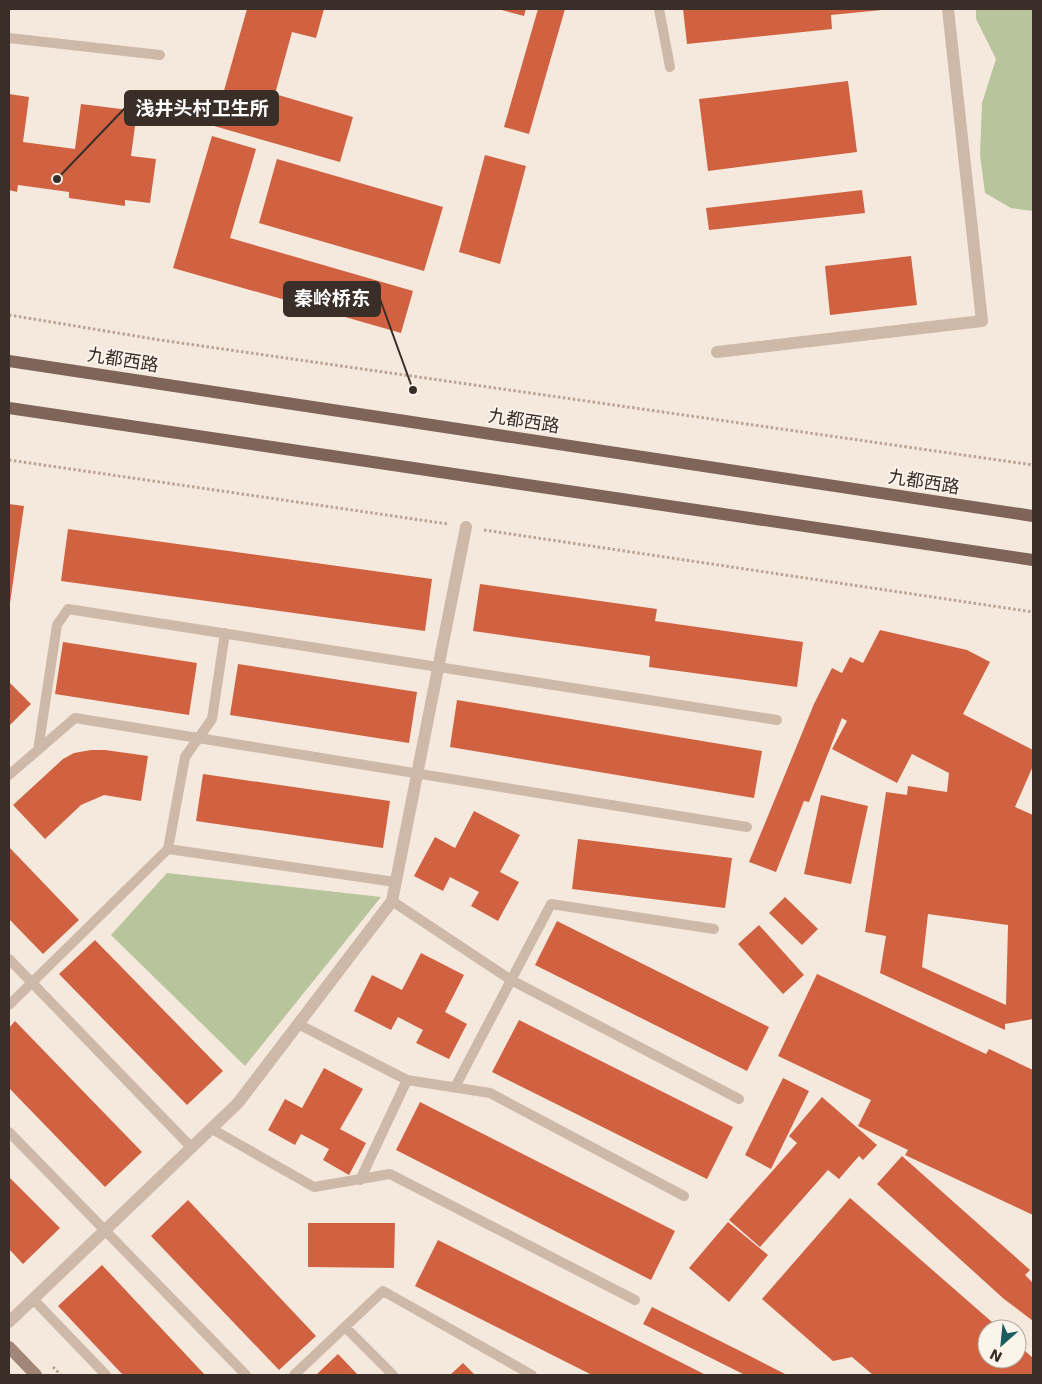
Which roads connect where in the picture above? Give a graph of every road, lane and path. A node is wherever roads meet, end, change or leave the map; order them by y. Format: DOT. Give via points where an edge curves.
graph roads {
  1 [pos="658,9"];
  2 [pos="948,9"];
  3 [pos="9,38"];
  4 [pos="160,55"];
  5 [pos="670,67"];
  6 [pos="9,315"];
  7 [pos="716,352"];
  8 [pos="9,361"];
  9 [pos="9,408"];
  10 [pos="9,460"];
  11 [pos="1033,465"];
  12 [pos="1033,516"];
  13 [pos="466,527"];
  14 [pos="1033,560"];
  15 [pos="1033,612"];
  16 [pos="225,634"];
  17 [pos="438,667"];
  18 [pos="777,720"];
  19 [pos="198,738"];
  20 [pos="38,750"];
  21 [pos="418,774"];
  22 [pos="9,775"];
  23 [pos="747,827"];
  24 [pos="168,849"];
  25 [pos="396,882"];
  26 [pos="392,901"];
  27 [pos="714,928"];
  28 [pos="9,959"];
  29 [pos="511,980"];
  30 [pos="32,983"];
  31 [pos="9,1005"];
  32 [pos="298,1024"];
  33 [pos="407,1080"];
  34 [pos="455,1087"];
  35 [pos="739,1099"];
  36 [pos="212,1129"];
  37 [pos="9,1132"];
  38 [pos="192,1148"];
  39 [pos="360,1180"];
  40 [pos="684,1196"];
  41 [pos="104,1231"];
  42 [pos="33,1299"];
  43 [pos="635,1300"];
  44 [pos="9,1322"];
  45 [pos="346,1326"];
  46 [pos="9,1347"];
  47 [pos="36,1375"];
  48 [pos="106,1375"];
  49 [pos="246,1375"];
  50 [pos="294,1375"];
  51 [pos="394,1375"];
  52 [pos="532,1375"];
  1 -- 5 [label="lane"];
  2 -- 7 [label="street" via="982,321"];
  3 -- 4 [label="lane"];
  6 -- 11 [label="path" via="160,340"];
  8 -- 12 [label="main road, 九都西路"];
  9 -- 14 [label="main road"];
  10 -- 13 [label="path"];
  13 -- 15 [label="path"];
  13 -- 17 [label="street"];
  16 -- 17 [label="lane"];
  16 -- 19 [label="lane" via="212,719"];
  16 -- 20 [label="lane" via="68,609 57,625"];
  17 -- 18 [label="lane"];
  17 -- 21 [label="street"];
  19 -- 20 [label="lane" via="75,718"];
  19 -- 21 [label="lane"];
  19 -- 24 [label="lane" via="185,757"];
  20 -- 22 [label="lane"];
  21 -- 23 [label="lane"];
  21 -- 25 [label="street"];
  24 -- 25 [label="lane"];
  24 -- 30 [label="lane"];
  25 -- 26 [label="street"];
  26 -- 29 [label="lane"];
  26 -- 32 [label="street"];
  27 -- 29 [label="lane" via="551,904"];
  28 -- 30 [label="lane"];
  29 -- 34 [label="lane"];
  29 -- 35 [label="lane"];
  30 -- 31 [label="lane"];
  30 -- 38 [label="lane"];
  32 -- 33 [label="lane"];
  32 -- 36 [label="street" via="238,1103"];
  33 -- 34 [label="lane"];
  33 -- 39 [label="lane"];
  34 -- 40 [label="lane" via="490,1093"];
  36 -- 38 [label="street"];
  36 -- 39 [label="lane" via="314,1187"];
  37 -- 41 [label="lane"];
  38 -- 41 [label="street"];
  39 -- 43 [label="lane" via="390,1174"];
  41 -- 42 [label="street"];
  41 -- 49 [label="lane"];
  42 -- 44 [label="street"];
  42 -- 48 [label="lane"];
  45 -- 50 [label="lane"];
  45 -- 51 [label="lane"];
  45 -- 52 [label="lane" via="383,1291"];
  46 -- 47 [label="main road"];
}
